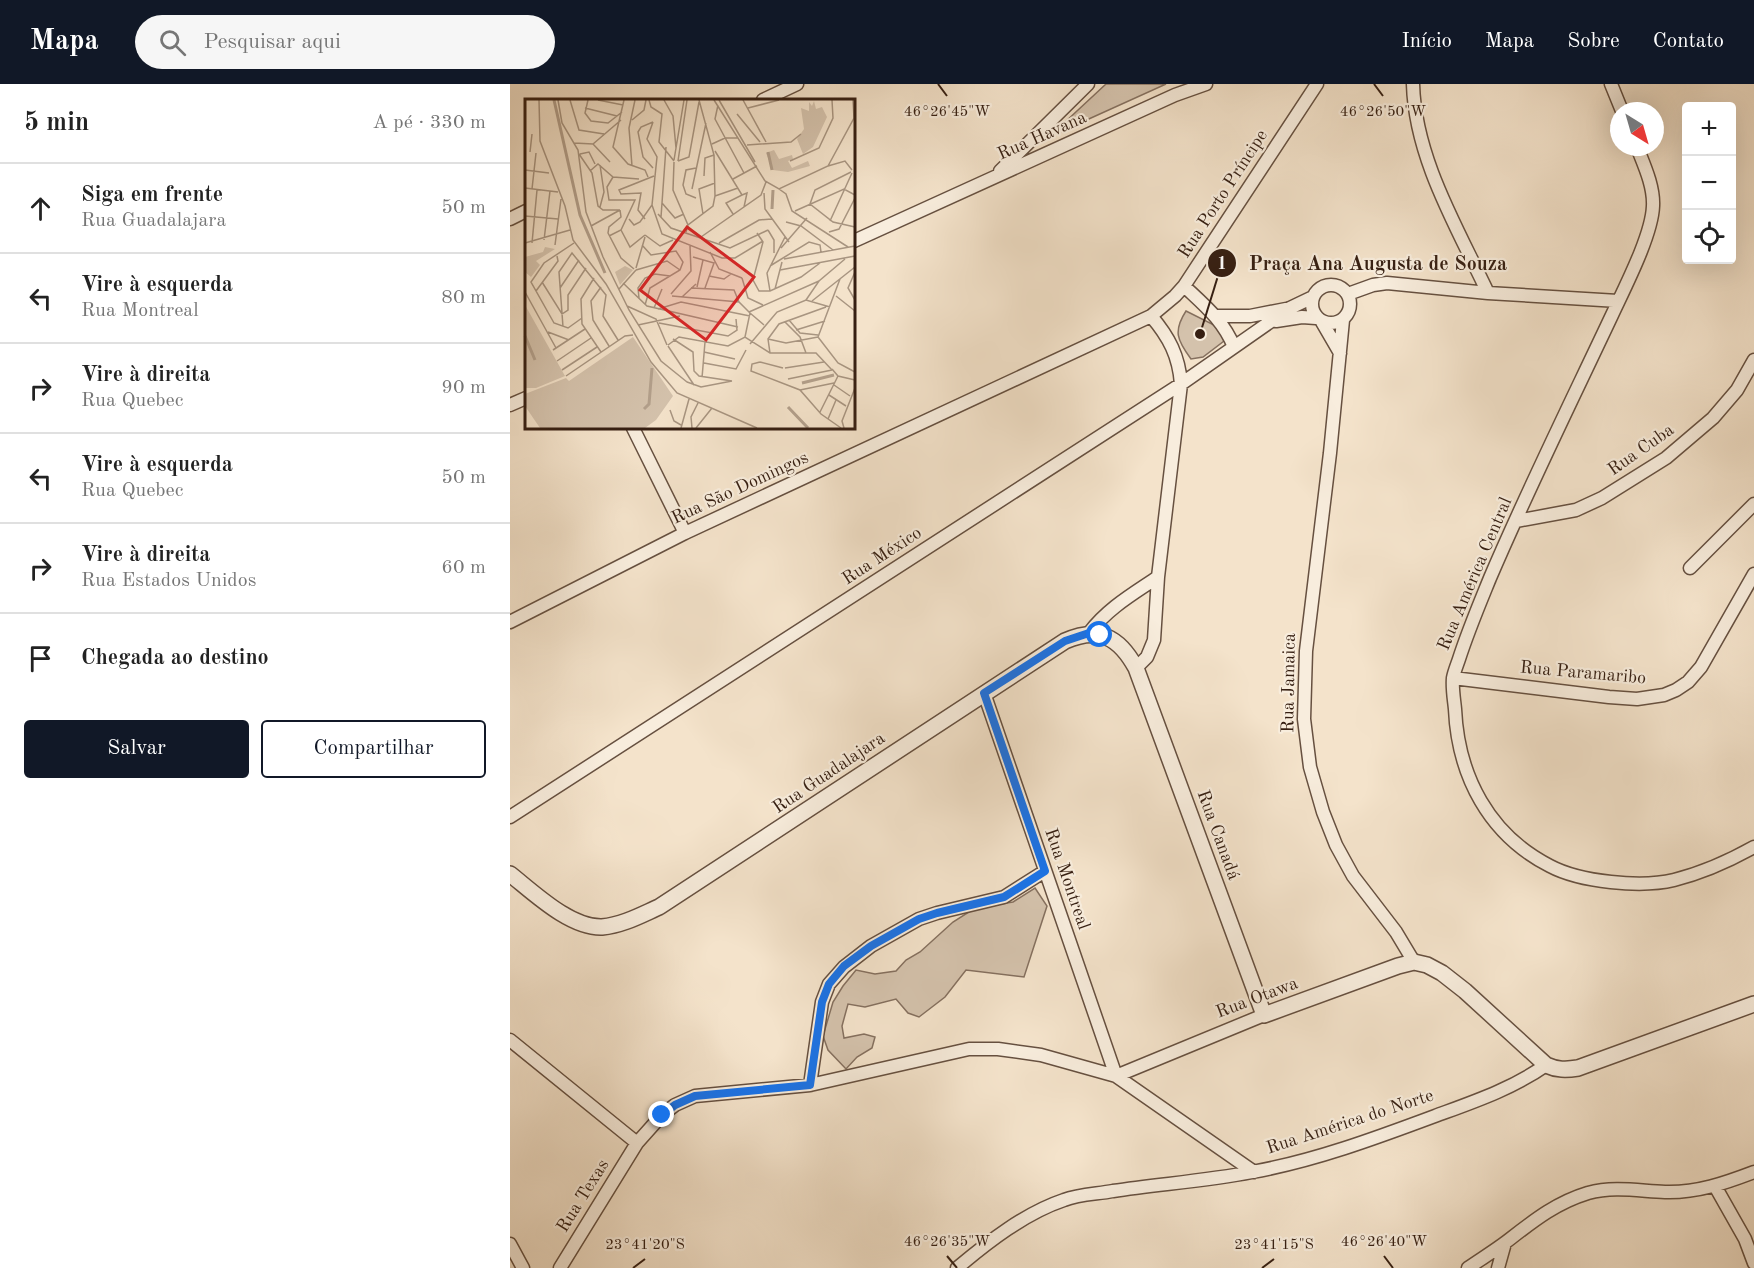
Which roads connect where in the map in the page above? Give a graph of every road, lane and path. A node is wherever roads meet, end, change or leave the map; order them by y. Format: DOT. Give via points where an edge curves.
graph roads {
  1 [pos="798,84"];
  2 [pos="1088,84"];
  3 [pos="1206,84"];
  4 [pos="1317,84"];
  5 [pos="1413,84"];
  6 [pos="1611,84"];
  7 [pos="765,99"];
  8 [pos="1618,102"];
  9 [pos="1641,156"];
  10 [pos="993,178"];
  11 [pos="525,212"];
  12 [pos="510,219"];
  13 [pos="855,241"];
  14 [pos="1184,286"];
  15 [pos="1488,293"];
  16 [pos="1348,294"];
  17 [pos="1313,297"];
  18 [pos="1618,302"];
  19 [pos="1290,308"];
  20 [pos="1151,316"];
  21 [pos="1216,316"];
  22 [pos="1319,320"];
  23 [pos="1343,320"];
  24 [pos="1272,322"];
  25 [pos="1234,347"];
  26 [pos="1340,353"];
  27 [pos="1754,360"];
  28 [pos="1180,384"];
  29 [pos="525,398"];
  30 [pos="510,405"];
  31 [pos="633,429"];
  32 [pos="1754,504"];
  33 [pos="1516,521"];
  34 [pos="685,533"];
  35 [pos="1689,568"];
  36 [pos="1754,574"];
  37 [pos="1158,577"];
  38 [pos="510,622"];
  39 [pos="1089,633"];
  40 [pos="1136,668"];
  41 [pos="1453,678"];
  42 [pos="984,693"];
  43 [pos="510,817"];
  44 [pos="1754,847"];
  45 [pos="1045,871"];
  46 [pos="510,874"];
  47 [pos="1414,962"];
  48 [pos="1754,1004"];
  49 [pos="1264,1015"];
  50 [pos="510,1040"];
  51 [pos="1546,1065"];
  52 [pos="1116,1076"];
  53 [pos="810,1085"];
  54 [pos="637,1143"];
  55 [pos="1254,1172"];
  56 [pos="1754,1172"];
  57 [pos="1715,1186"];
  58 [pos="1505,1243"];
  59 [pos="510,1244"];
  60 [pos="1754,1263"];
  61 [pos="523,1268"];
  62 [pos="560,1268"];
  63 [pos="957,1268"];
  64 [pos="1468,1268"];
  65 [pos="1498,1268"];
  1 -- 7 [label="street"];
  2 -- 10 [label="street, Rua Havana"];
  3 -- 10 [label="street, Rua Havana"];
  4 -- 14 [label="street, Rua Porto Príncipe"];
  5 -- 15 [label="street" via="1419,137"];
  6 -- 8 [label="street"];
  9 -- 18 [label="street, Rua América Central" via="1653,204 1651,226"];
  10 -- 13 [label="street, Rua Havana"];
  11 -- 12 [label="street"];
  14 -- 20 [label="street, Rua Porto Príncipe"];
  14 -- 21 [label="street"];
  15 -- 16 [label="street" via="1387,283"];
  15 -- 18 [label="street"];
  16 -- 17 [label="street" via="1337,285 1329,285"];
  16 -- 23 [label="street" via="1350,308"];
  17 -- 19 [label="street, Rua México"];
  17 -- 22 [label="street" via="1311,304"];
  18 -- 33 [label="street, Rua América Central"];
  19 -- 21 [label="street" via="1250,316"];
  19 -- 24 [label="street, Rua México"];
  20 -- 28 [label="street" via="1177,356"];
  20 -- 34 [label="street, Rua São Domingos"];
  21 -- 25 [label="street"];
  22 -- 23 [label="street"];
  22 -- 24 [label="street, Rua México" via="1302,317"];
  22 -- 26 [label="street"];
  23 -- 26 [label="street, Rua Jamaica"];
  24 -- 25 [label="street, Rua México"];
  25 -- 28 [label="street, Rua México"];
  26 -- 47 [label="street, Rua Jamaica" via="1306,651 1304,719 1310,767 1336,845 1353,876"];
  27 -- 33 [label="street, Rua Cuba" via="1737,390 1713,418 1666,458 1576,510"];
  28 -- 37 [label="street"];
  28 -- 43 [label="street, Rua México"];
  29 -- 30 [label="street"];
  31 -- 34 [label="street"];
  32 -- 35 [label="street"];
  33 -- 41 [label="street, Rua América Central" via="1477,610"];
  34 -- 38 [label="street, Rua São Domingos"];
  36 -- 41 [label="street, Rua Paramaribo" via="1701,667 1688,682 1664,695 1637,699 1609,697"];
  37 -- 39 [label="street, Rua Guadalajara" via="1114,606"];
  37 -- 40 [label="street" via="1154,640 1147,657"];
  39 -- 40 [label="street, Rua Canadá" via="1113,641"];
  39 -- 42 [label="street, Rua Guadalajara" via="1065,641"];
  40 -- 49 [label="street, Rua Canadá"];
  41 -- 44 [label="street, Rua América Central" via="1455,723 1476,795 1512,842 1534,858 1558,871 1591,880 1641,883 1672,881 1731,860"];
  42 -- 45 [label="street, Rua Montreal"];
  42 -- 46 [label="street, Rua Guadalajara" via="765,839 659,906 628,921 601,927 581,923"];
  45 -- 52 [label="street, Rua Montreal"];
  45 -- 53 [label="street" via="1004,897 919,919 844,966 829,984 822,1002"];
  47 -- 49 [label="street, Rua Otawa"];
  47 -- 51 [label="street" via="1427,965 1465,991"];
  48 -- 51 [label="street" via="1578,1068 1554,1069"];
  49 -- 52 [label="street, Rua Otawa"];
  50 -- 54 [label="street"];
  51 -- 55 [label="street, Rua América do Norte" via="1502,1091 1406,1127"];
  52 -- 53 [label="street, Rua Texas" via="1041,1055 969,1049"];
  52 -- 55 [label="street, Rua Texas"];
  53 -- 54 [label="street, Rua Texas" via="695,1096 662,1115"];
  54 -- 62 [label="street, Rua Texas"];
  55 -- 63 [label="street, Rua América do Norte" via="1065,1199 1029,1216"];
  56 -- 57 [label="street"];
  57 -- 58 [label="street" via="1685,1191 1609,1189 1589,1193 1553,1207"];
  57 -- 60 [label="street"];
  58 -- 64 [label="street"];
  58 -- 65 [label="street"];
  59 -- 61 [label="street"];
}
